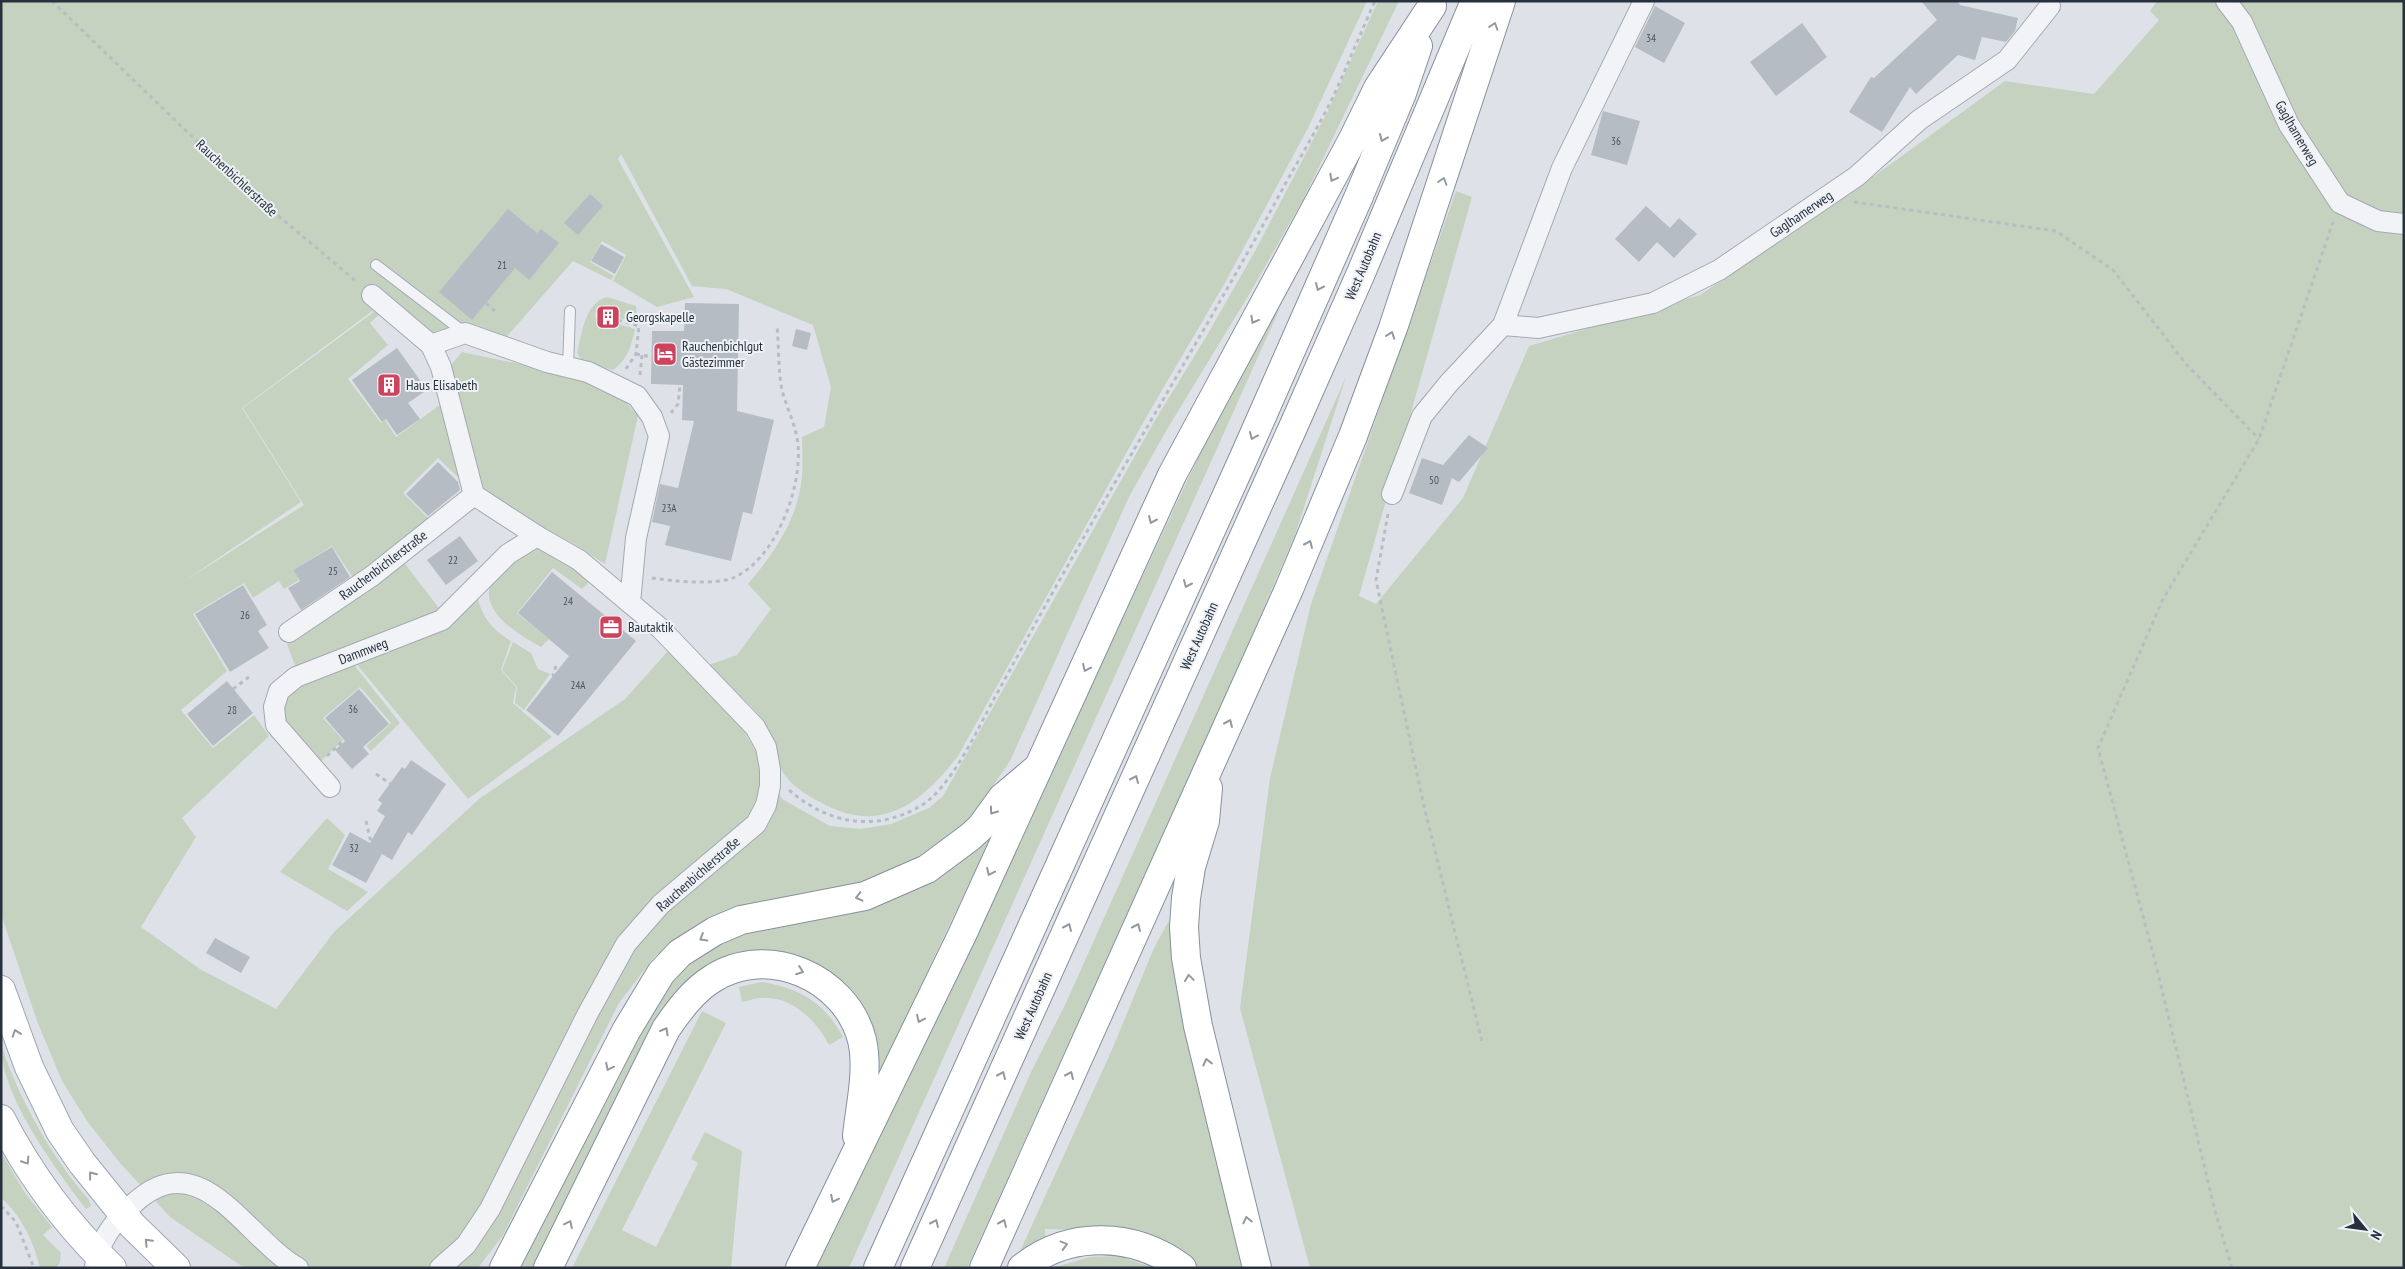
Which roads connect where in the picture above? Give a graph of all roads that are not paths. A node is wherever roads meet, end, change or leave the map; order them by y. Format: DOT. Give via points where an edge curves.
graph roads {
  1 [pos="1475,1"];
  2 [pos="1501,1"];
  3 [pos="1644,1"];
  4 [pos="2226,1"];
  5 [pos="1433,4"];
  6 [pos="2050,6"];
  7 [pos="2404,224"];
  8 [pos="376,265"];
  9 [pos="372,295"];
  10 [pos="570,311"];
  11 [pos="1503,325"];
  12 [pos="465,333"];
  13 [pos="431,345"];
  14 [pos="568,368"];
  15 [pos="1392,494"];
  16 [pos="474,496"];
  17 [pos="537,536"];
  18 [pos="630,603"];
  19 [pos="289,632"];
  20 [pos="1041,765"];
  21 [pos="1209,768"];
  22 [pos="330,787"];
  23 [pos="1,990"];
  24 [pos="1,1119"];
  25 [pos="855,1155"];
  26 [pos="122,1214"];
  27 [pos="101,1263"];
  28 [pos="176,1268"];
  29 [pos="298,1268"];
  30 [pos="440,1268"];
  31 [pos="504,1268"];
  32 [pos="548,1268"];
  33 [pos="800,1268"];
  34 [pos="878,1268"];
  35 [pos="915,1268"];
  36 [pos="984,1268"];
  37 [pos="1022,1268"];
  38 [pos="1182,1268"];
  39 [pos="1257,1268"];
  35 -- 1 [label="main road, West Autobahn, one-way" via="1290,434"];
  21 -- 2 [label="main road, one-way" via="1312,539 1354,436 1411,276"];
  3 -- 11 [label="street" via="1562,168"];
  4 -- 7 [label="street, Gaglhamerweg" via="2242,22 2289,125 2340,203 2378,221"];
  5 -- 20 [label="main road, one-way" via="1378,88 1354,139 1172,475"];
  5 -- 34 [label="main road, one-way" via="1402,93 1244,458"];
  6 -- 11 [label="street, Gaglhamerweg" via="2007,60 1919,120 1857,176 1719,270 1653,303 1538,328"];
  8 -- 12 [label="lane"];
  9 -- 13 [label="street"];
  10 -- 14 [label="lane"];
  11 -- 15 [label="street" via="1422,416"];
  12 -- 13 [label="street"];
  12 -- 14 [label="street"];
  13 -- 16 [label="street" via="442,367"];
  14 -- 18 [label="street" via="588,372 637,396 652,417 659,436 636,538"];
  16 -- 17 [label="street, Rauchenbichlerstraße"];
  16 -- 19 [label="street, Rauchenbichlerstraße" via="372,576"];
  17 -- 18 [label="street, Rauchenbichlerstraße" via="579,560"];
  17 -- 22 [label="street, Dammweg" via="508,554 442,620 296,677 280,690 274,707 276,725"];
  18 -- 30 [label="street, Rauchenbichlerstraße" via="660,628 755,727 766,747 770,769 766,805 756,824 661,904 626,944 490,1209 466,1245"];
  20 -- 25 [label="main road, one-way"];
  20 -- 31 [label="main road, one-way" via="1002,798 981,827 927,869 865,896 741,920 715,931 680,953 661,973 626,1031"];
  36 -- 21 [label="main road, one-way"];
  39 -- 21 [label="main road, one-way" via="1198,1026 1186,958 1186,898 1191,868 1206,821"];
  26 -- 23 [label="main road, one-way" via="82,1163 51,1114 29,1067"];
  24 -- 27 [label="main road, one-way" via="44,1188"];
  32 -- 25 [label="main road, one-way" via="666,1029 699,988 725,972 749,964 794,968 824,984 852,1016 861,1039 864,1070"];
  25 -- 33 [label="main road, one-way"];
  26 -- 27 [label="street" via="108,1233"];
  28 -- 26 [label="main road, one-way"];
  26 -- 29 [label="street" via="160,1184 175,1182 199,1187 223,1202"];
  37 -- 38 [label="main road, one-way" via="1045,1251 1090,1239 1134,1244 1159,1253"];
}
